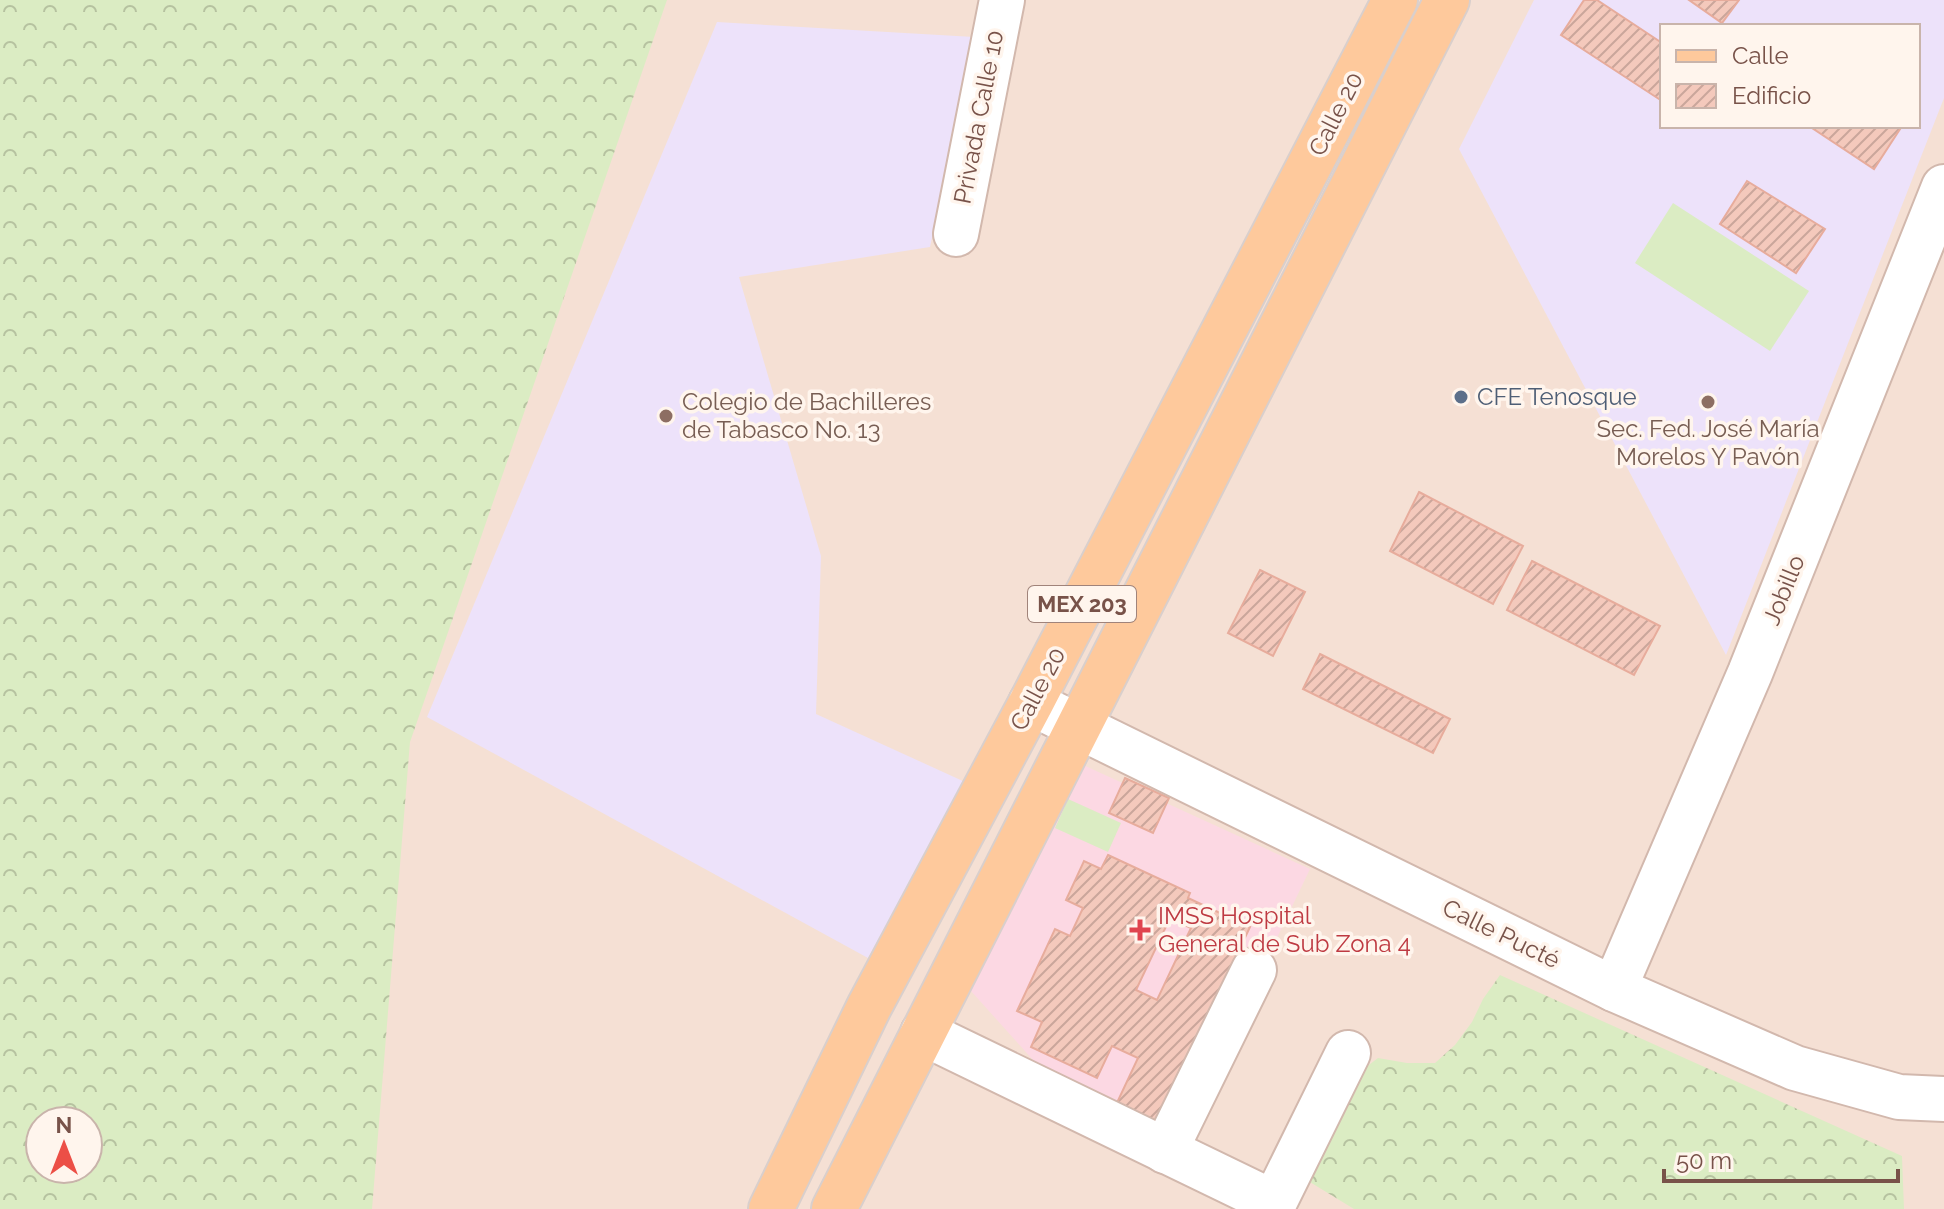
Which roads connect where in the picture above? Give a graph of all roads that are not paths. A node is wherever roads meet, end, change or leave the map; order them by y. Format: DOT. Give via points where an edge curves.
graph roads {
  1 [pos="1002,0"];
  2 [pos="1395,0"];
  3 [pos="1447,0"];
  4 [pos="1368,51"];
  5 [pos="1410,74"];
  6 [pos="1944,187"];
  7 [pos="956,234"];
  8 [pos="1031,703"];
  9 [pos="1078,726"];
  10 [pos="1254,970"];
  11 [pos="1614,989"];
  12 [pos="869,1007"];
  13 [pos="923,1033"];
  14 [pos="1348,1053"];
  15 [pos="1944,1099"];
  16 [pos="1165,1151"];
  17 [pos="771,1209"];
  18 [pos="834,1209"];
  1 -- 7 [label="street, Privada Calle 10"];
  2 -- 4 [label="main road, Calle 20 / MEX 203"];
  3 -- 5 [label="main road, Calle 20 / MEX 203"];
  4 -- 5 [label="main road"];
  4 -- 8 [label="main road, Calle 20 / MEX 203"];
  5 -- 9 [label="main road, Calle 20 / MEX 203"];
  6 -- 11 [label="street, Jobillo" via="1750,673"];
  8 -- 9 [label="street, Calle Pucté"];
  8 -- 12 [label="main road, Calle 20 / MEX 203"];
  9 -- 11 [label="street, Calle Pucté"];
  9 -- 13 [label="main road, Calle 20 / MEX 203"];
  10 -- 16 [label="street"];
  11 -- 15 [label="street, Calle Pucté" via="1795,1068 1899,1097"];
  12 -- 13 [label="main road"];
  12 -- 17 [label="main road, Calle 20 / MEX 203"];
  13 -- 16 [label="street"];
  13 -- 18 [label="main road, Calle 20 / MEX 203"];
  14 -- 16 [label="street" via="1274,1203"];
}
